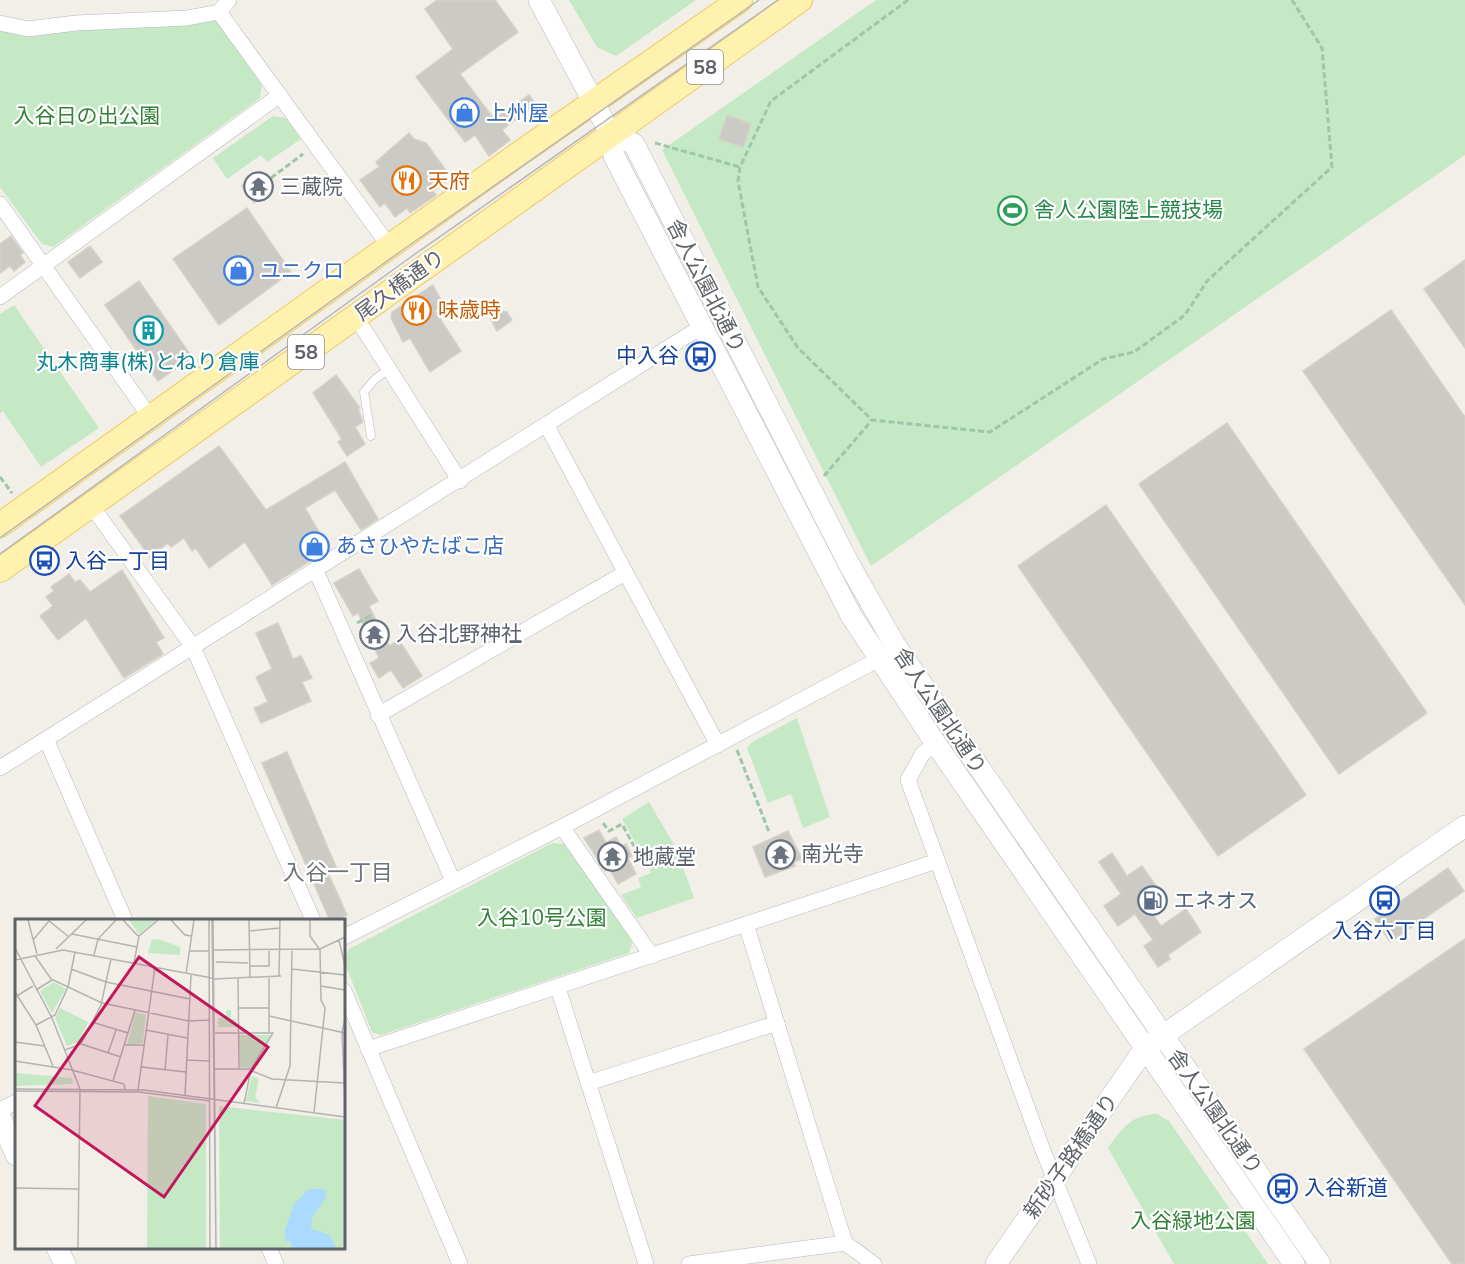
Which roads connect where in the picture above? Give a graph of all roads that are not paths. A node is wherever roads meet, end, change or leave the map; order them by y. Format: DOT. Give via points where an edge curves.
graph roads {
  1 [pos="538,0"];
  2 [pos="740,0"];
  3 [pos="800,0"];
  4 [pos="224,6"];
  5 [pos="0,23"];
  6 [pos="280,94"];
  7 [pos="594,103"];
  8 [pos="610,133"];
  9 [pos="1,207"];
  10 [pos="389,246"];
  11 [pos="45,266"];
  12 [pos="0,297"];
  13 [pos="356,317"];
  14 [pos="701,327"];
  15 [pos="390,369"];
  16 [pos="150,417"];
  17 [pos="547,426"];
  18 [pos="371,436"];
  19 [pos="460,481"];
  20 [pos="91,505"];
  21 [pos="0,525"];
  22 [pos="0,570"];
  23 [pos="316,572"];
  24 [pos="625,573"];
  25 [pos="193,647"];
  26 [pos="879,659"];
  27 [pos="378,715"];
  28 [pos="46,739"];
  29 [pos="936,744"];
  30 [pos="718,745"];
  31 [pos="0,768"];
  32 [pos="1465,826"];
  33 [pos="562,827"];
  34 [pos="937,861"];
  35 [pos="453,881"];
  36 [pos="124,919"];
  37 [pos="312,919"];
  38 [pos="747,924"];
  39 [pos="345,936"];
  40 [pos="652,956"];
  41 [pos="558,988"];
  42 [pos="345,993"];
  43 [pos="777,1023"];
  44 [pos="1154,1042"];
  45 [pos="368,1048"];
  46 [pos="588,1083"];
  47 [pos="15,1102"];
  48 [pos="0,1110"];
  49 [pos="0,1116"];
  50 [pos="15,1153"];
  51 [pos="1055,1181"];
  52 [pos="845,1244"];
  53 [pos="58,1249"];
  54 [pos="269,1249"];
  55 [pos="65,1264"];
  56 [pos="276,1264"];
  57 [pos="460,1264"];
  58 [pos="646,1264"];
  59 [pos="689,1264"];
  60 [pos="874,1264"];
  61 [pos="996,1264"];
  62 [pos="1089,1264"];
  63 [pos="1294,1264"];
  64 [pos="1320,1264"];
  1 -- 7 [label="street, 舎人公園北通り"];
  2 -- 7 [label="main road, 尾久橋通り / 58"];
  3 -- 8 [label="main road, 尾久橋通り / 58"];
  4 -- 5 [label="street" via="187,18 28,28"];
  4 -- 6 [label="street"];
  6 -- 10 [label="street"];
  6 -- 11 [label="street"];
  7 -- 8 [label="street, 舎人公園北通り"];
  7 -- 10 [label="main road, 尾久橋通り / 58"];
  8 -- 13 [label="main road, 尾久橋通り / 58"];
  8 -- 14 [label="street, 舎人公園北通り" via="614,156"];
  8 -- 44 [label="street, 舎人公園北通り" via="634,144 895,645"];
  9 -- 11 [label="street"];
  10 -- 16 [label="main road, 尾久橋通り / 58"];
  11 -- 12 [label="street"];
  11 -- 16 [label="street"];
  13 -- 15 [label="street"];
  13 -- 20 [label="main road, 尾久橋通り / 58"];
  14 -- 17 [label="street"];
  14 -- 26 [label="street, 舎人公園北通り" via="824,566"];
  15 -- 18 [label="lane" via="375,378 364,392"];
  15 -- 19 [label="street"];
  16 -- 21 [label="main road, 尾久橋通り / 58"];
  17 -- 19 [label="street"];
  17 -- 24 [label="street"];
  19 -- 23 [label="street"];
  20 -- 22 [label="main road, 尾久橋通り / 58"];
  20 -- 25 [label="street"];
  23 -- 25 [label="street"];
  23 -- 27 [label="street"];
  24 -- 27 [label="street"];
  24 -- 30 [label="street"];
  25 -- 28 [label="street"];
  25 -- 37 [label="street"];
  26 -- 29 [label="street, 舎人公園北通り"];
  26 -- 30 [label="street"];
  27 -- 35 [label="street"];
  28 -- 31 [label="street"];
  28 -- 36 [label="street"];
  29 -- 34 [label="street" via="923,753 908,780"];
  29 -- 44 [label="street, 舎人公園北通り"];
  30 -- 33 [label="street"];
  32 -- 44 [label="street"];
  33 -- 35 [label="street"];
  33 -- 40 [label="street"];
  34 -- 38 [label="street"];
  34 -- 51 [label="street"];
  35 -- 39 [label="street"];
  38 -- 40 [label="street"];
  38 -- 43 [label="street"];
  40 -- 41 [label="street"];
  41 -- 45 [label="street"];
  41 -- 46 [label="street"];
  42 -- 45 [label="street"];
  43 -- 46 [label="street"];
  43 -- 52 [label="street"];
  44 -- 51 [label="street, 新砂子路橋通り"];
  44 -- 63 [label="street, 舎人公園北通り"];
  44 -- 64 [label="street, 舎人公園北通り"];
  45 -- 57 [label="street"];
  46 -- 58 [label="street"];
  47 -- 48 [label="street"];
  49 -- 50 [label="street"];
  51 -- 61 [label="street, 新砂子路橋通り"];
  51 -- 62 [label="street"];
  52 -- 59 [label="street"];
  52 -- 60 [label="street"];
  53 -- 55 [label="street"];
  54 -- 56 [label="street"];
}
